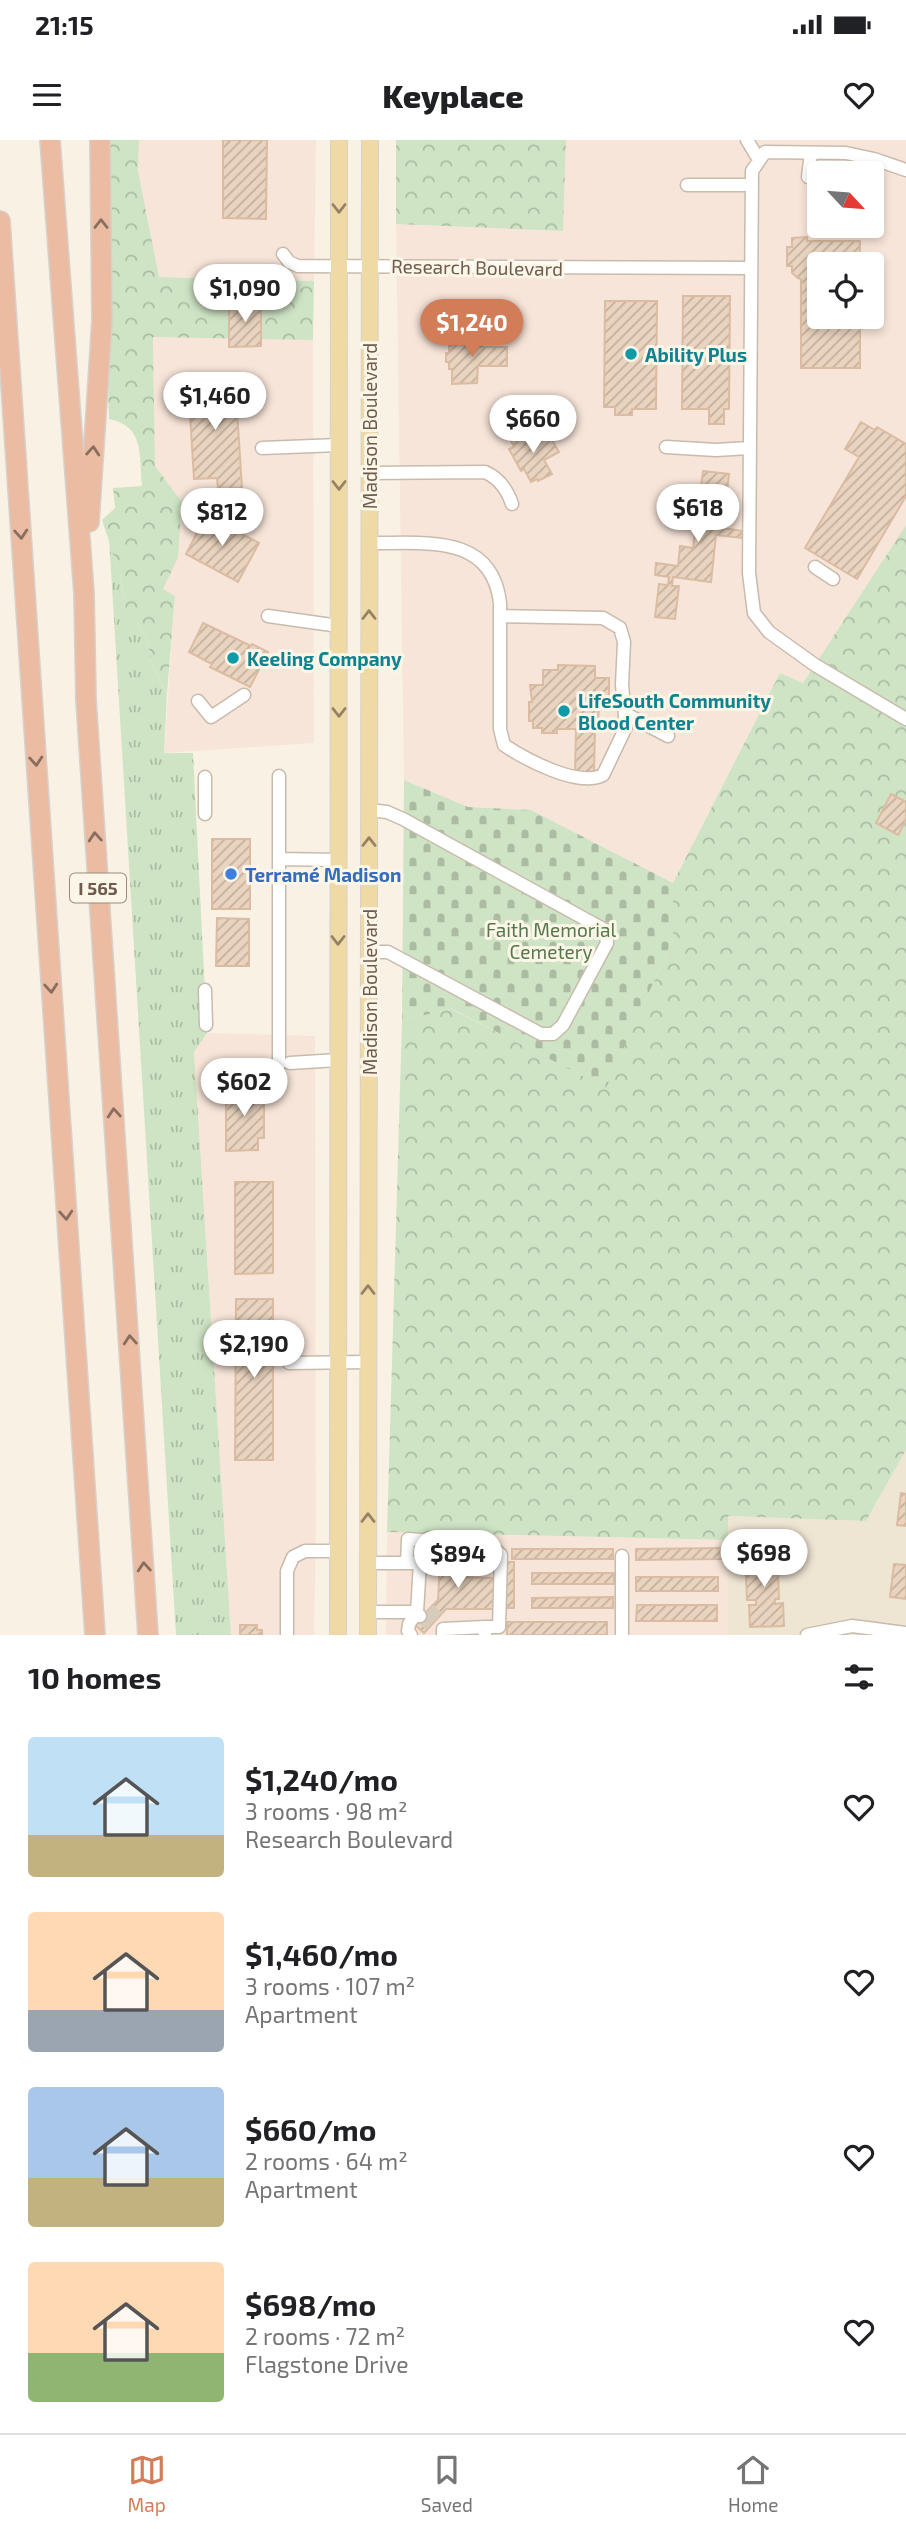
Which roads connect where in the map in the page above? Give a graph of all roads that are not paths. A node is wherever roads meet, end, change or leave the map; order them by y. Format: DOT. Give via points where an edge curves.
graph roads {
  1 [pos="50,140"];
  2 [pos="100,140"];
  3 [pos="339,140"];
  4 [pos="370,140"];
  5 [pos="747,140"];
  6 [pos="811,153"];
  7 [pos="759,160"];
  8 [pos="810,161"];
  9 [pos="906,170"];
  10 [pos="687,185"];
  11 [pos="751,185"];
  12 [pos="0,221"];
  13 [pos="283,254"];
  14 [pos="339,266"];
  15 [pos="370,266"];
  16 [pos="751,268"];
  17 [pos="0,410"];
  18 [pos="339,445"];
  19 [pos="262,447"];
  20 [pos="666,447"];
  21 [pos="749,448"];
  22 [pos="369,472"];
  23 [pos="19,493"];
  24 [pos="512,504"];
  25 [pos="369,543"];
  26 [pos="815,567"];
  27 [pos="833,579"];
  28 [pos="84,593"];
  29 [pos="268,616"];
  30 [pos="500,616"];
  31 [pos="339,626"];
  32 [pos="244,695"];
  33 [pos="198,701"];
  34 [pos="626,714"];
  35 [pos="906,719"];
  36 [pos="668,736"];
  37 [pos="369,741"];
  38 [pos="339,742"];
  39 [pos="205,776"];
  40 [pos="279,776"];
  41 [pos="369,810"];
  42 [pos="205,814"];
  43 [pos="279,859"];
  44 [pos="338,860"];
  45 [pos="369,952"];
  46 [pos="205,990"];
  47 [pos="206,1025"];
  48 [pos="338,1060"];
  49 [pos="338,1362"];
  50 [pos="368,1362"];
  51 [pos="289,1363"];
  52 [pos="338,1551"];
  53 [pos="622,1556"];
  54 [pos="368,1563"];
  55 [pos="414,1563"];
  56 [pos="368,1612"];
  57 [pos="433,1623"];
  58 [pos="485,1631"];
  59 [pos="906,1633"];
  60 [pos="811,1634"];
  61 [pos="95,1635"];
  62 [pos="148,1635"];
  63 [pos="287,1635"];
  64 [pos="338,1635"];
  65 [pos="368,1635"];
  66 [pos="411,1635"];
  67 [pos="622,1635"];
  1 -- 28 [label="highway, I 565"];
  28 -- 2 [label="highway, one-way" via="102,321"];
  3 -- 14 [label="main road, Madison Boulevard, one-way"];
  4 -- 15 [label="main road, Madison Boulevard"];
  5 -- 7 [label="street"];
  6 -- 7 [label="street" via="765,152"];
  6 -- 8 [label="street"];
  6 -- 9 [label="street" via="846,153"];
  7 -- 11 [label="street"];
  10 -- 11 [label="street"];
  11 -- 16 [label="street"];
  12 -- 23 [label="highway, I 565"];
  13 -- 14 [label="street, Research Boulevard" via="298,266"];
  14 -- 15 [label="street, Research Boulevard"];
  14 -- 18 [label="main road, Madison Boulevard"];
  15 -- 16 [label="street, Research Boulevard"];
  15 -- 22 [label="main road, Madison Boulevard"];
  16 -- 21 [label="street"];
  17 -- 23 [label="highway"];
  18 -- 19 [label="street"];
  18 -- 31 [label="main road, Madison Boulevard, one-way"];
  20 -- 21 [label="street"];
  21 -- 35 [label="street" via="754,613 769,632 815,665"];
  22 -- 24 [label="street" via="485,472 496,476"];
  22 -- 25 [label="main road, Madison Boulevard"];
  23 -- 61 [label="highway, I 565, one-way"];
  25 -- 30 [label="street" via="445,545 472,554 493,576"];
  37 -- 25 [label="main road, Madison Boulevard, one-way"];
  26 -- 27 [label="street"];
  62 -- 28 [label="highway, I 565, one-way" via="86,700"];
  29 -- 31 [label="street"];
  30 -- 34 [label="street" via="603,618 620,628 624,642 622,707"];
  30 -- 34 [label="street" via="500,729 504,745 570,777 596,779 603,775 626,727"];
  31 -- 38 [label="main road, Madison Boulevard, one-way"];
  32 -- 33 [label="street" via="211,717"];
  34 -- 36 [label="street"];
  37 -- 38 [label="main road"];
  37 -- 41 [label="main road, Madison Boulevard"];
  38 -- 44 [label="main road, Madison Boulevard"];
  39 -- 42 [label="street"];
  40 -- 43 [label="street"];
  45 -- 41 [label="main road, Madison Boulevard, one-way"];
  41 -- 45 [label="street" via="403,819 536,890 605,930 607,943 563,1025 553,1034 541,1034 388,952"];
  43 -- 44 [label="street"];
  43 -- 48 [label="street" via="285,1064"];
  44 -- 48 [label="main road, Madison Boulevard, one-way"];
  50 -- 45 [label="main road, Madison Boulevard, one-way"];
  46 -- 47 [label="street"];
  48 -- 49 [label="main road, Madison Boulevard"];
  49 -- 50 [label="street"];
  49 -- 51 [label="street"];
  49 -- 52 [label="main road, Madison Boulevard"];
  54 -- 50 [label="main road, Madison Boulevard, one-way"];
  52 -- 63 [label="street" via="305,1551 293,1557 287,1571"];
  52 -- 64 [label="main road, Madison Boulevard"];
  53 -- 67 [label="street"];
  54 -- 55 [label="street"];
  54 -- 56 [label="main road, Madison Boulevard"];
  55 -- 57 [label="street" via="417,1598"];
  55 -- 58 [label="street" via="421,1540 475,1539 491,1545 500,1555 499,1627"];
  56 -- 57 [label="street"];
  56 -- 65 [label="main road, Madison Boulevard"];
  57 -- 58 [label="street"];
  57 -- 66 [label="street" via="409,1624"];
  59 -- 60 [label="street" via="852,1626"];
}
